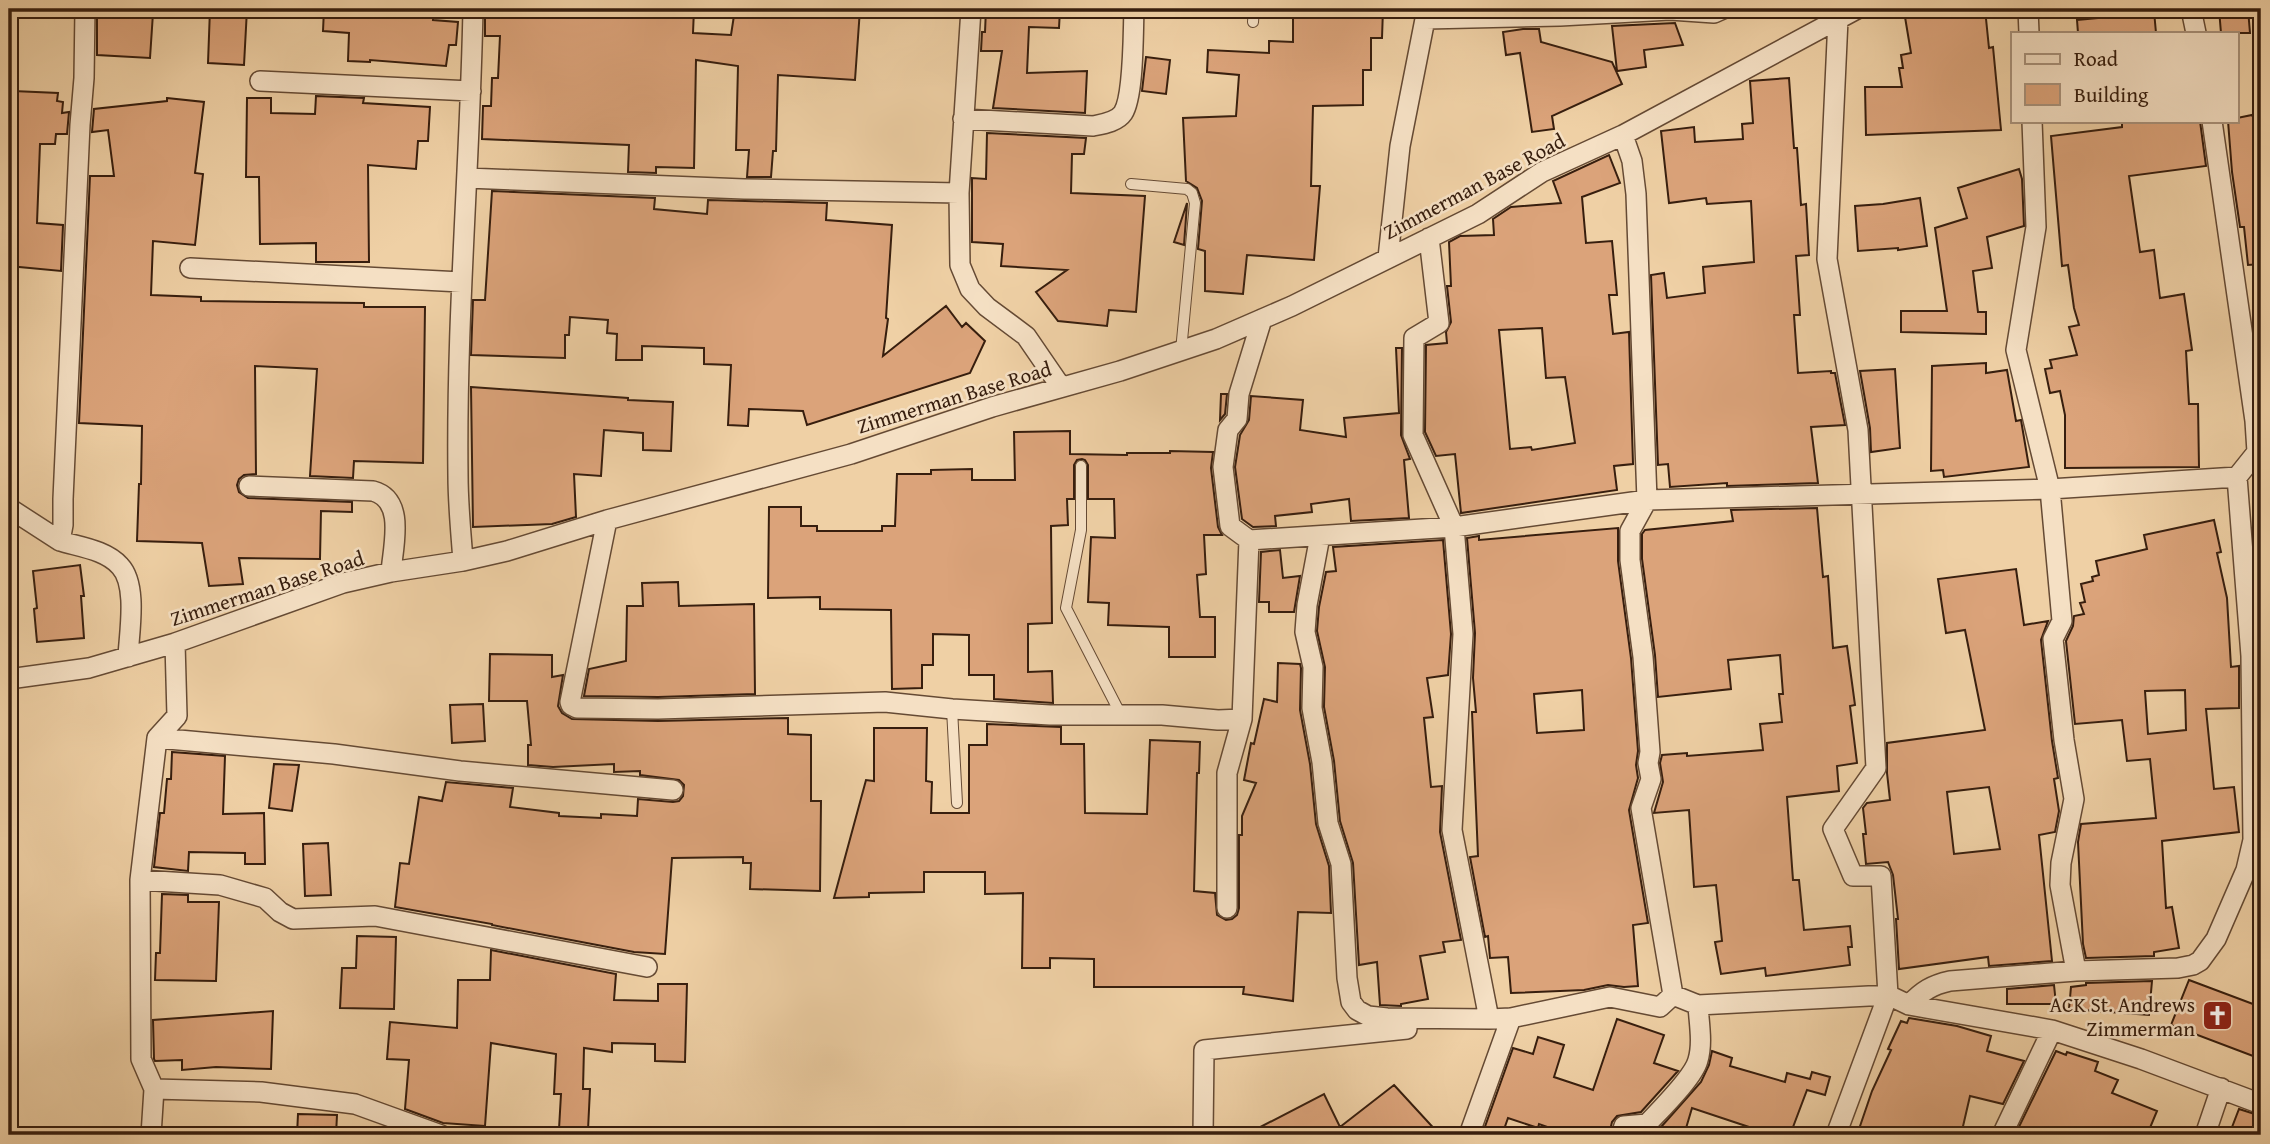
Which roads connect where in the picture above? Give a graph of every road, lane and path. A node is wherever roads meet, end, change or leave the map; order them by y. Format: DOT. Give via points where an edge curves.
graph roads {
  1 [pos="85,9"];
  2 [pos="473,9"];
  3 [pos="971,9"];
  4 [pos="1134,9"];
  5 [pos="1254,9"];
  6 [pos="1723,9"];
  7 [pos="1857,9"];
  8 [pos="2028,9"];
  9 [pos="2191,9"];
  10 [pos="1426,14"];
  11 [pos="1838,19"];
  12 [pos="1253,22"];
  13 [pos="2029,32"];
  14 [pos="2196,32"];
  15 [pos="260,80"];
  16 [pos="471,91"];
  17 [pos="964,119"];
  18 [pos="2032,122"];
  19 [pos="2211,122"];
  20 [pos="1623,135"];
  21 [pos="467,178"];
  22 [pos="1130,184"];
  23 [pos="959,192"];
  24 [pos="1429,238"];
  25 [pos="1388,258"];
  26 [pos="190,268"];
  27 [pos="461,282"];
  28 [pos="1262,319"];
  29 [pos="1181,351"];
  30 [pos="1061,387"];
  31 [pos="1081,466"];
  32 [pos="2237,477"];
  33 [pos="249,486"];
  34 [pos="2050,489"];
  35 [pos="1861,495"];
  36 [pos="1647,500"];
  37 [pos="9,508"];
  38 [pos="607,520"];
  39 [pos="1454,527"];
  40 [pos="1320,536"];
  41 [pos="1249,540"];
  42 [pos="60,541"];
  43 [pos="463,561"];
  44 [pos="391,572"];
  45 [pos="175,643"];
  46 [pos="128,657"];
  47 [pos="9,679"];
  48 [pos="952,709"];
  49 [pos="1121,715"];
  50 [pos="1242,719"];
  51 [pos="157,738"];
  52 [pos="673,790"];
  53 [pos="957,803"];
  54 [pos="140,880"];
  55 [pos="1227,908"];
  56 [pos="647,967"];
  57 [pos="2076,971"];
  58 [pos="1673,995"];
  59 [pos="1888,995"];
  60 [pos="1698,1005"];
  61 [pos="1909,1005"];
  62 [pos="1511,1018"];
  63 [pos="1489,1019"];
  64 [pos="2052,1030"];
  65 [pos="2221,1088"];
  66 [pos="154,1089"];
  67 [pos="2261,1104"];
  68 [pos="151,1135"];
  69 [pos="441,1135"];
  70 [pos="1203,1135"];
  71 [pos="1469,1135"];
  72 [pos="1621,1135"];
  73 [pos="1836,1135"];
  74 [pos="2002,1135"];
  75 [pos="2205,1135"];
  1 -- 42 [label="street"];
  2 -- 16 [label="street"];
  3 -- 17 [label="street"];
  4 -- 17 [label="street" via="1129,93 1123,114 1093,126"];
  5 -- 12 [label="lane"];
  6 -- 10 [label="street" via="1714,13 1670,10 1560,16"];
  7 -- 11 [label="street, Zimmerman Base Road"];
  8 -- 13 [label="street"];
  9 -- 14 [label="street"];
  10 -- 25 [label="street" via="1400,146"];
  11 -- 20 [label="street, Zimmerman Base Road"];
  11 -- 35 [label="street" via="1827,259 1858,430"];
  15 -- 16 [label="street"];
  16 -- 21 [label="street"];
  17 -- 23 [label="street"];
  18 -- 34 [label="street" via="2036,227 2016,350"];
  19 -- 32 [label="street" via="2257,452"];
  20 -- 24 [label="street, Zimmerman Base Road" via="1542,172 1478,214"];
  20 -- 36 [label="street" via="1636,194"];
  21 -- 23 [label="street"];
  21 -- 27 [label="street"];
  22 -- 29 [label="lane" via="1187,188 1192,193 1195,203"];
  23 -- 30 [label="street" via="960,265 970,289 986,307 1026,336"];
  24 -- 25 [label="street, Zimmerman Base Road"];
  24 -- 39 [label="street" via="1439,323 1414,338 1413,435"];
  25 -- 28 [label="street, Zimmerman Base Road"];
  26 -- 27 [label="street"];
  27 -- 43 [label="street" via="457,478"];
  28 -- 29 [label="street, Zimmerman Base Road"];
  28 -- 41 [label="street" via="1239,394 1237,419 1228,430 1223,467 1230,526"];
  29 -- 30 [label="street, Zimmerman Base Road"];
  30 -- 38 [label="street, Zimmerman Base Road" via="851,454"];
  31 -- 49 [label="lane" via="1081,530 1066,608"];
  32 -- 34 [label="street"];
  32 -- 57 [label="street" via="2251,656 2253,840 2246,870 2216,939 2206,956 2193,965"];
  33 -- 44 [label="street" via="380,493 395,517"];
  34 -- 35 [label="street"];
  34 -- 57 [label="street" via="2062,621 2053,639 2074,799 2060,885"];
  35 -- 36 [label="street"];
  35 -- 59 [label="street" via="1876,768 1833,830 1853,876 1881,876"];
  36 -- 39 [label="street"];
  36 -- 58 [label="street" via="1630,531 1650,752 1651,779 1641,808"];
  37 -- 42 [label="street"];
  38 -- 43 [label="street, Zimmerman Base Road"];
  38 -- 48 [label="street" via="570,702 573,707 885,702"];
  39 -- 40 [label="street"];
  39 -- 63 [label="street" via="1462,634 1452,830"];
  40 -- 41 [label="street"];
  40 -- 63 [label="street" via="1305,632 1314,667 1312,708 1328,823 1341,864 1351,1002 1368,1016"];
  41 -- 50 [label="street"];
  42 -- 46 [label="street" via="100,552 126,576 131,595"];
  43 -- 44 [label="street, Zimmerman Base Road"];
  44 -- 45 [label="street, Zimmerman Base Road" via="343,583"];
  45 -- 46 [label="street, Zimmerman Base Road"];
  45 -- 51 [label="street" via="177,716"];
  46 -- 47 [label="street, Zimmerman Base Road" via="89,668"];
  48 -- 49 [label="street"];
  48 -- 53 [label="lane"];
  49 -- 50 [label="street"];
  50 -- 55 [label="street" via="1227,773"];
  51 -- 52 [label="street"];
  51 -- 54 [label="street"];
  54 -- 56 [label="street" via="219,885 265,898 293,919 375,916"];
  54 -- 66 [label="street" via="141,1059"];
  57 -- 61 [label="street" via="1943,982 1922,990"];
  58 -- 60 [label="street"];
  58 -- 62 [label="street" via="1660,1007 1610,997"];
  59 -- 60 [label="street"];
  59 -- 61 [label="street"];
  59 -- 73 [label="street"];
  60 -- 72 [label="street" via="1698,1062 1647,1124 1624,1126"];
  61 -- 64 [label="street"];
  62 -- 63 [label="street"];
  62 -- 70 [label="street" via="1204,1050"];
  62 -- 71 [label="street"];
  64 -- 65 [label="street"];
  64 -- 74 [label="street"];
  65 -- 67 [label="street"];
  65 -- 75 [label="street"];
  66 -- 68 [label="street"];
  66 -- 69 [label="street" via="261,1092 355,1104"];
}
